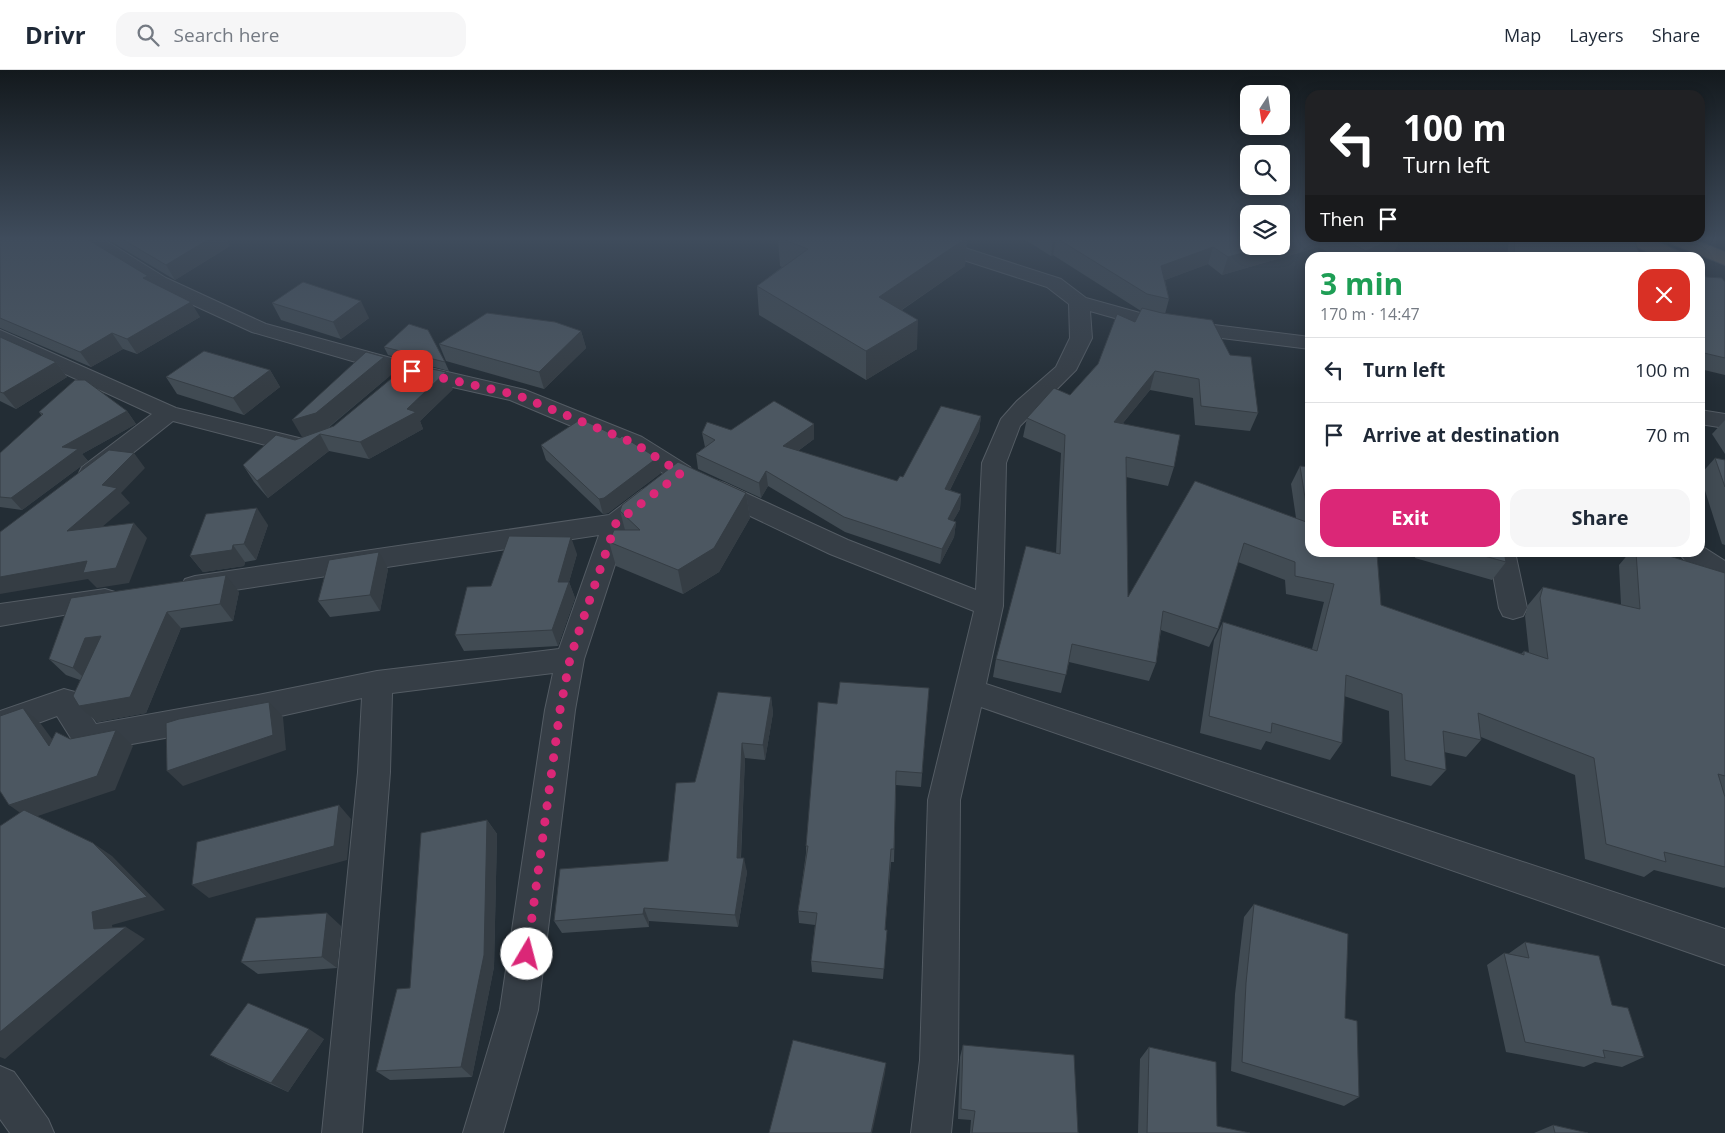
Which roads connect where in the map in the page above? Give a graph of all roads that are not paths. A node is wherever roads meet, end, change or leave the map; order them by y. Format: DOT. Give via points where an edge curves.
graph roads {
  1 [pos="173,289"];
  2 [pos="1061,289"];
  3 [pos="1079,302"];
  4 [pos="0,336"];
  5 [pos="1305,342"];
  6 [pos="412,371"];
  7 [pos="391,389"];
  8 [pos="169,414"];
  9 [pos="1705,418"];
  10 [pos="1725,422"];
  11 [pos="327,439"];
  12 [pos="681,473"];
  13 [pos="74,486"];
  14 [pos="616,523"];
  15 [pos="1503,557"];
  16 [pos="1699,557"];
  17 [pos="1725,575"];
  18 [pos="176,589"];
  19 [pos="127,596"];
  20 [pos="989,606"];
  21 [pos="1513,608"];
  22 [pos="0,615"];
  23 [pos="570,659"];
  24 [pos="377,683"];
  25 [pos="970,691"];
  26 [pos="0,724"];
  27 [pos="1725,947"];
  28 [pos="0,1086"];
  29 [pos="34,1133"];
  30 [pos="342,1133"];
  31 [pos="483,1133"];
  32 [pos="932,1133"];
  1 -- 6 [label="street" via="259,328"];
  2 -- 3 [label="street"];
  3 -- 5 [label="street" via="1157,324"];
  3 -- 20 [label="street" via="1081,338 1065,370 1009,424 994,463"];
  4 -- 8 [label="street"];
  6 -- 7 [label="street"];
  6 -- 12 [label="street" via="517,395 634,443"];
  8 -- 11 [label="street" via="304,447"];
  8 -- 13 [label="street"];
  9 -- 10 [label="street"];
  12 -- 14 [label="street"];
  12 -- 20 [label="street" via="839,547"];
  14 -- 18 [label="street"];
  14 -- 23 [label="street"];
  15 -- 21 [label="street"];
  16 -- 17 [label="street"];
  19 -- 22 [label="street"];
  20 -- 25 [label="street"];
  23 -- 24 [label="street"];
  23 -- 31 [label="street" via="560,710 519,1010"];
  24 -- 26 [label="street" via="88,739 64,701"];
  24 -- 30 [label="street" via="374,772"];
  25 -- 27 [label="street"];
  25 -- 32 [label="street" via="944,800 939,1060"];
  28 -- 29 [label="street"];
}
